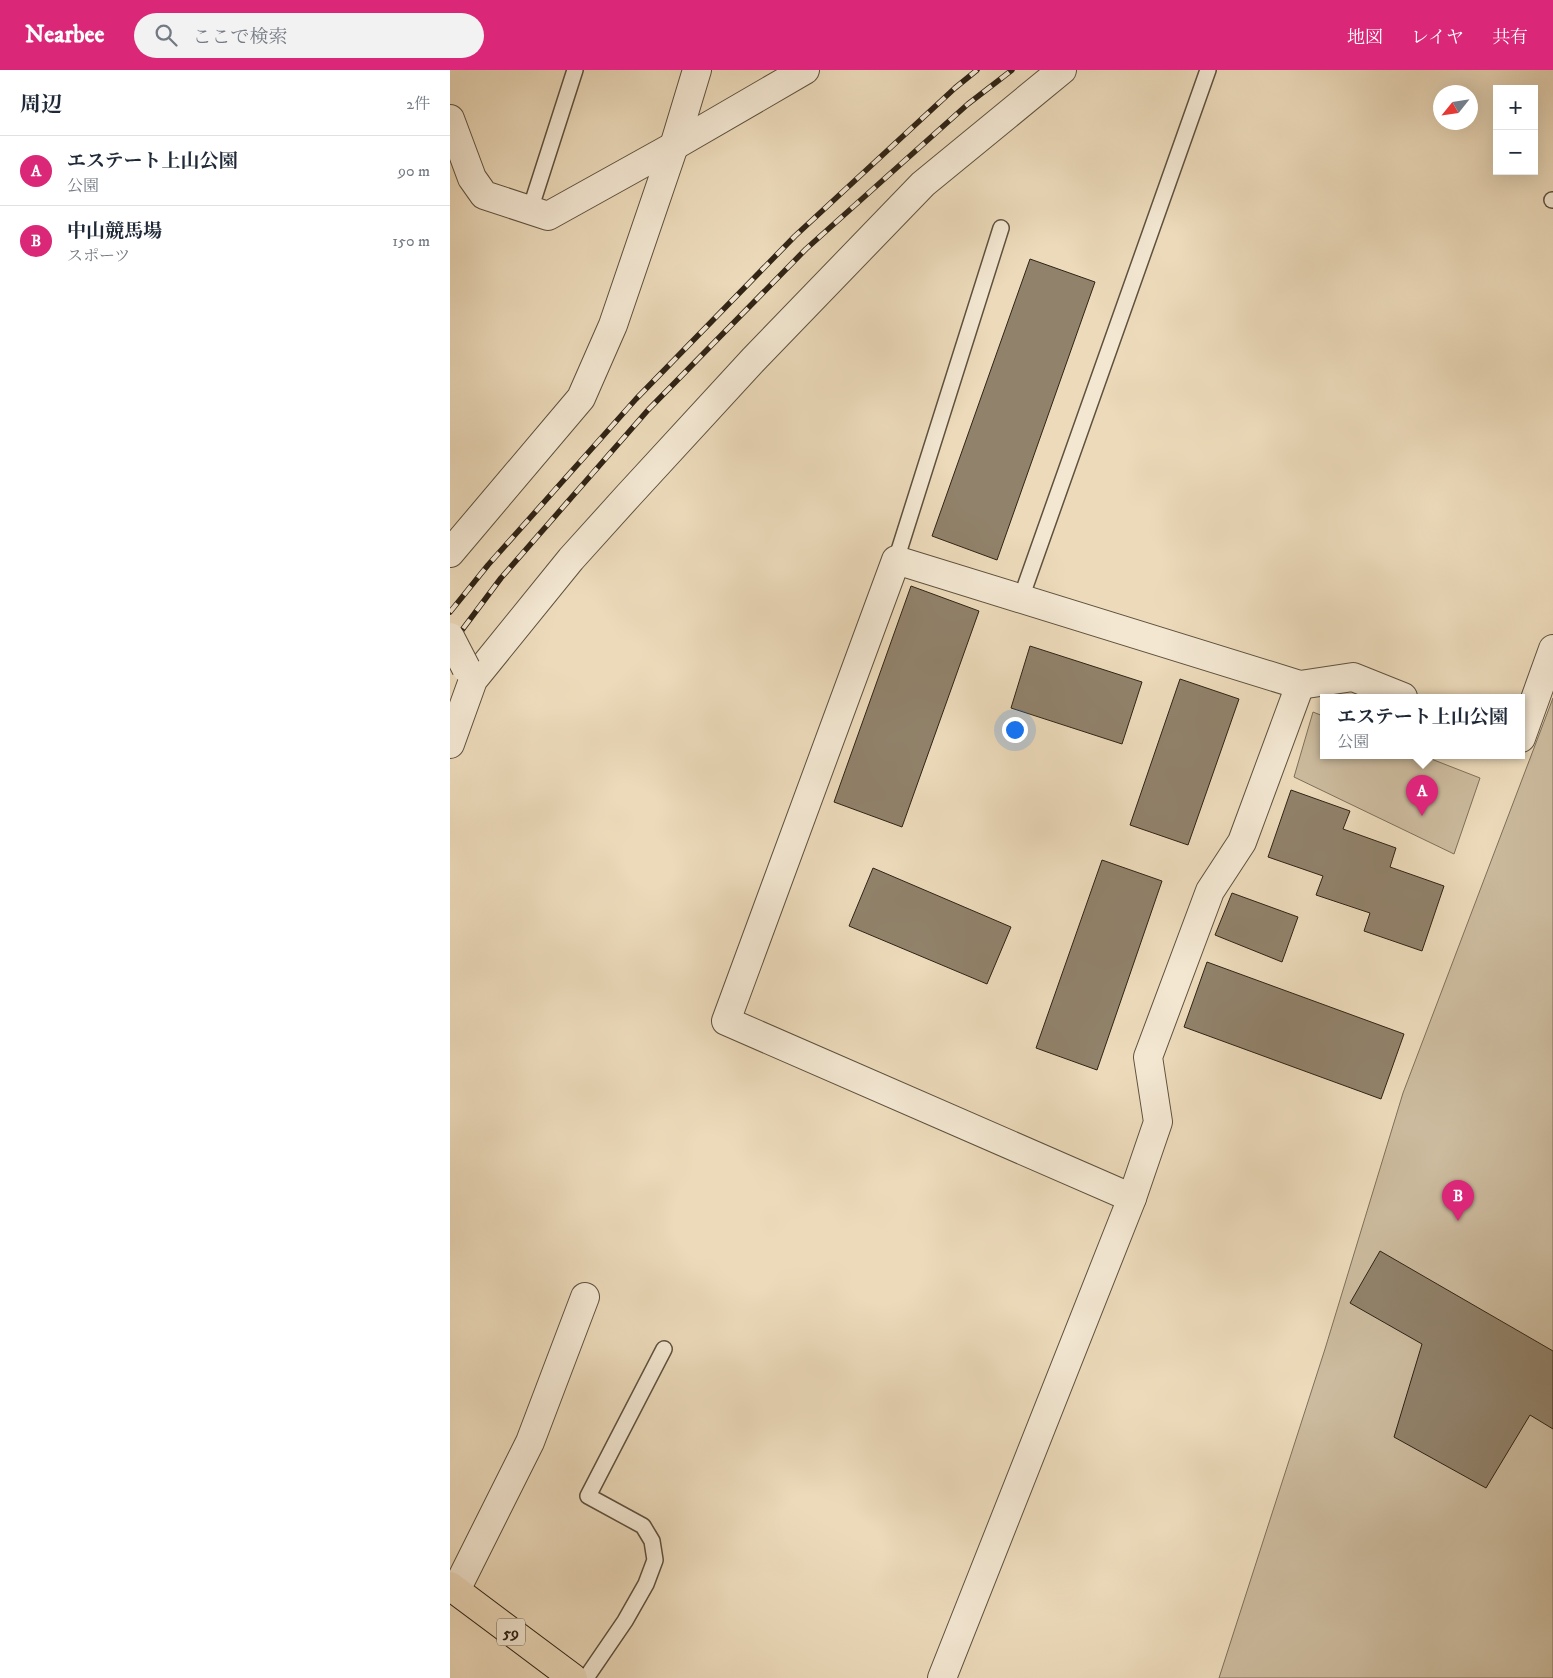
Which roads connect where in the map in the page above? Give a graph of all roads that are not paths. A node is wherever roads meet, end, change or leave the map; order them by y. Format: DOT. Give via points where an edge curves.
graph roads {
  1 [pos="575,70"];
  2 [pos="697,70"];
  3 [pos="805,70"];
  4 [pos="1062,70"];
  5 [pos="1208,70"];
  6 [pos="450,119"];
  7 [pos="674,146"];
  8 [pos="530,210"];
  9 [pos="1001,228"];
  10 [pos="450,553"];
  11 [pos="896,560"];
  12 [pos="1021,598"];
  13 [pos="450,637"];
  14 [pos="1553,649"];
  15 [pos="470,674"];
  16 [pos="1300,685"];
  17 [pos="1396,694"];
  18 [pos="1525,727"];
  19 [pos="450,744"];
  20 [pos="1132,1198"];
  21 [pos="585,1297"];
  22 [pos="664,1349"];
  23 [pos="453,1588"];
  24 [pos="573,1678"];
  25 [pos="586,1678"];
  26 [pos="942,1678"];
  1 -- 8 [label="lane"];
  2 -- 7 [label="street"];
  3 -- 7 [label="street"];
  4 -- 15 [label="street" via="923,184 843,265 571,558"];
  5 -- 12 [label="lane"];
  6 -- 8 [label="street" via="472,178 484,195"];
  7 -- 8 [label="street" via="548,216"];
  7 -- 10 [label="street" via="613,325 581,398"];
  9 -- 11 [label="lane"];
  11 -- 12 [label="street"];
  11 -- 20 [label="street" via="726,1021"];
  12 -- 16 [label="street"];
  13 -- 15 [label="street, bridge"];
  14 -- 18 [label="street"];
  15 -- 19 [label="street"];
  16 -- 17 [label="street" via="1353,677"];
  16 -- 20 [label="street" via="1242,842 1210,891 1148,1057 1158,1122"];
  20 -- 26 [label="street"];
  21 -- 23 [label="street" via="530,1442"];
  22 -- 25 [label="lane" via="588,1496 644,1526 652,1542 655,1560 646,1584"];
  23 -- 24 [label="main road, 59"];
}
